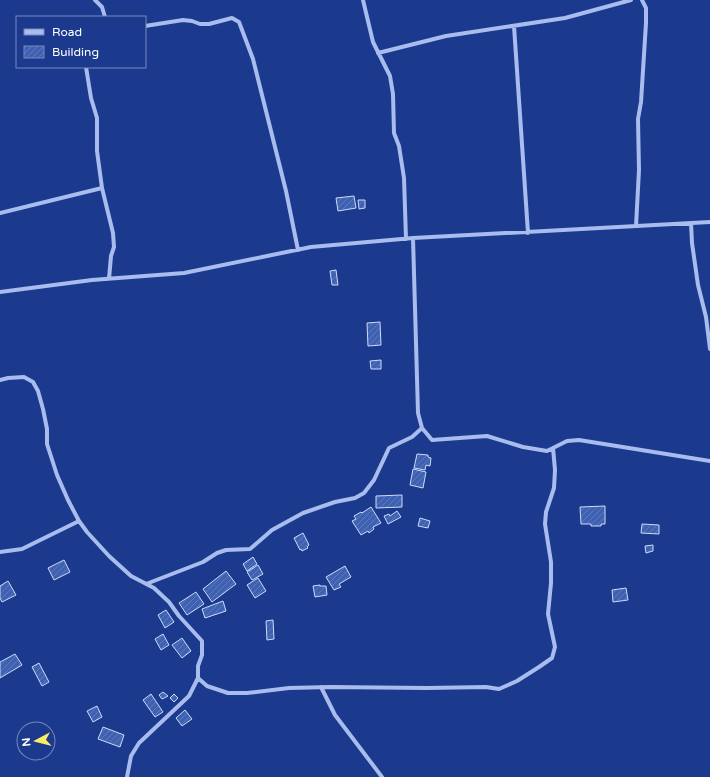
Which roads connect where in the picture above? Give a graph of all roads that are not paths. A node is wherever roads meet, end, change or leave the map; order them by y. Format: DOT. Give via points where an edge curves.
graph roads {
  1 [pos="95,0"];
  2 [pos="363,0"];
  3 [pos="631,0"];
  4 [pos="642,0"];
  5 [pos="105,16"];
  6 [pos="146,26"];
  7 [pos="514,26"];
  8 [pos="378,53"];
  9 [pos="86,68"];
  10 [pos="102,188"];
  11 [pos="0,213"];
  12 [pos="710,222"];
  13 [pos="691,223"];
  14 [pos="636,226"];
  15 [pos="528,233"];
  16 [pos="413,238"];
  17 [pos="406,239"];
  18 [pos="298,250"];
  19 [pos="109,279"];
  20 [pos="0,292"];
  21 [pos="710,349"];
  22 [pos="0,380"];
  23 [pos="422,428"];
  24 [pos="553,448"];
  25 [pos="710,461"];
  26 [pos="79,521"];
  27 [pos="0,552"];
  28 [pos="146,584"];
  29 [pos="198,678"];
  30 [pos="320,687"];
  31 [pos="127,777"];
  32 [pos="382,777"];
  1 -- 5 [label="street" via="102,7"];
  2 -- 8 [label="street"];
  3 -- 7 [label="street" via="566,18"];
  4 -- 14 [label="street" via="646,8 646,23 642,102 638,119"];
  6 -- 18 [label="street" via="183,20 209,24 232,18 239,22 254,59"];
  7 -- 8 [label="street" via="446,36"];
  7 -- 15 [label="street"];
  8 -- 17 [label="street" via="390,76 393,94 394,133 399,146 404,178"];
  9 -- 10 [label="street" via="97,118"];
  10 -- 11 [label="street"];
  10 -- 19 [label="street" via="114,247"];
  12 -- 13 [label="street"];
  13 -- 14 [label="street"];
  13 -- 21 [label="street" via="698,285 706,316"];
  14 -- 15 [label="street"];
  15 -- 16 [label="street"];
  16 -- 17 [label="street"];
  16 -- 23 [label="street" via="418,413"];
  17 -- 18 [label="street"];
  18 -- 19 [label="street" via="184,273"];
  19 -- 20 [label="street"];
  22 -- 26 [label="street" via="24,377 32,382 38,391 47,429 47,444 65,494"];
  23 -- 24 [label="street" via="432,440 487,436 523,447 547,451"];
  23 -- 28 [label="street" via="412,437 389,448 374,480 364,493 302,513 272,530 250,549 217,553 203,562"];
  24 -- 25 [label="street" via="567,440 579,440"];
  24 -- 30 [label="street" via="554,488 546,512 551,562 548,614 555,647 552,658 516,682 499,689"];
  26 -- 27 [label="street" via="22,549"];
  26 -- 28 [label="street" via="109,556 131,576"];
  28 -- 29 [label="street" via="169,602 202,642"];
  29 -- 30 [label="street" via="207,686 228,693"];
  29 -- 31 [label="street" via="189,696 139,743 131,756"];
  30 -- 32 [label="street" via="335,715"];
}
